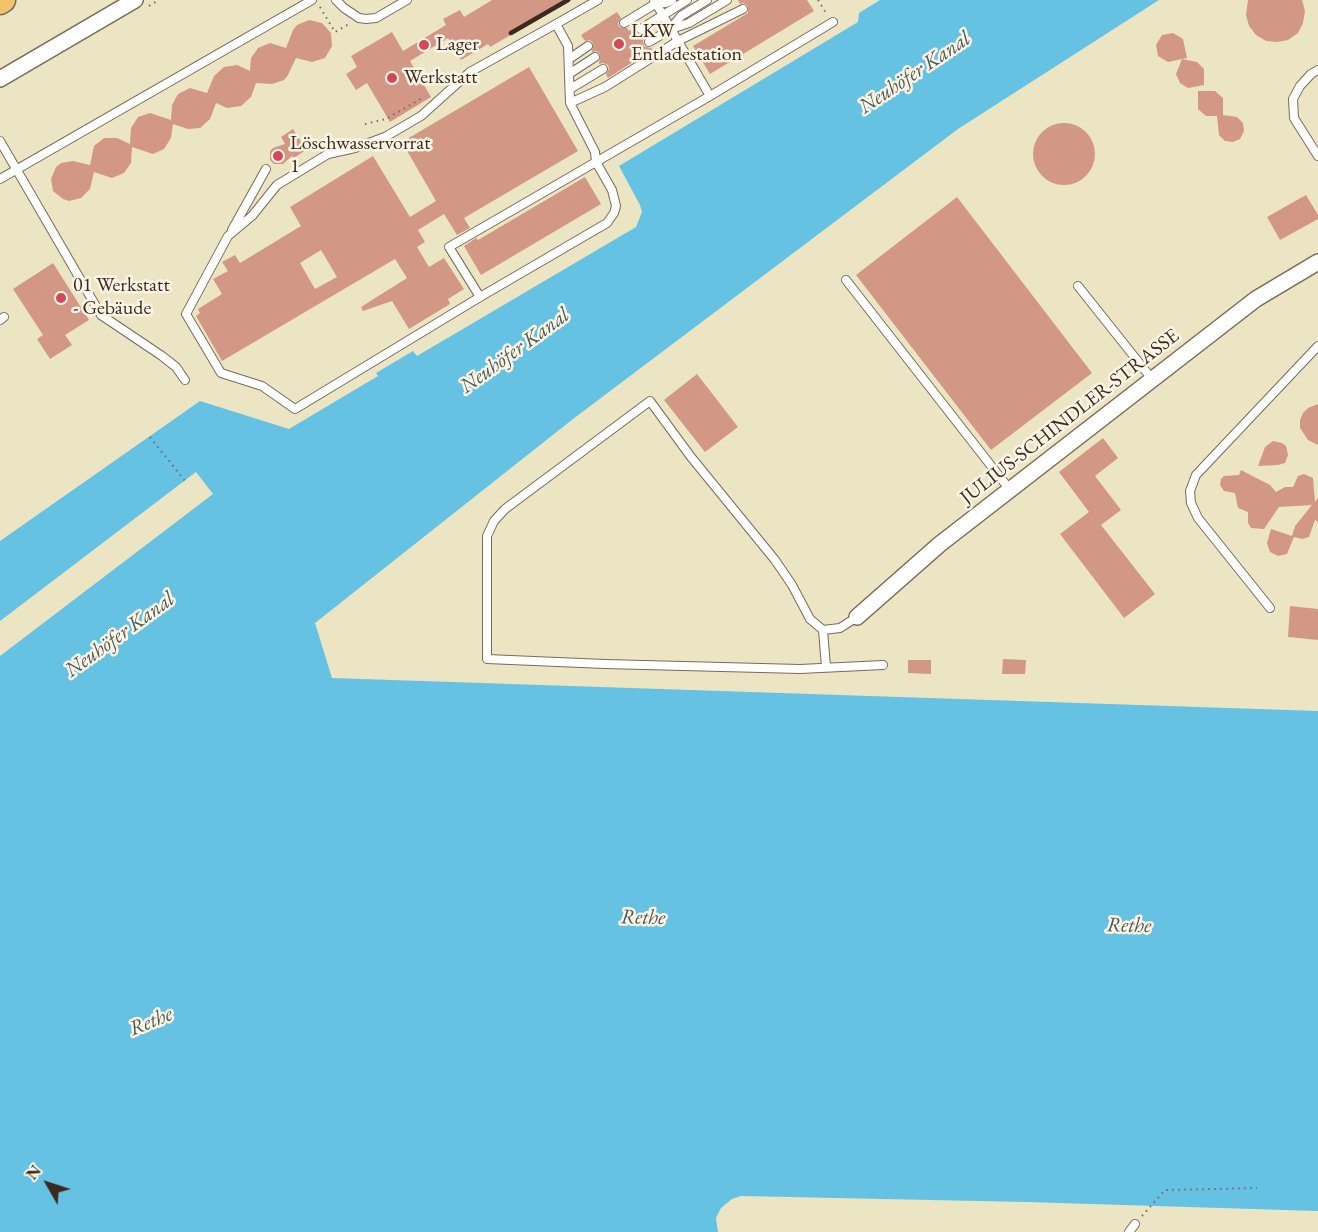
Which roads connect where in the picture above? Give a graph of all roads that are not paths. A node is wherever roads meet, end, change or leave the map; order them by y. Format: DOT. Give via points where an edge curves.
graph roads {
  1 [pos="135,0"];
  2 [pos="336,0"];
  3 [pos="407,0"];
  4 [pos="598,0"];
  5 [pos="672,0"];
  6 [pos="687,0"];
  7 [pos="707,0"];
  8 [pos="727,0"];
  9 [pos="655,1"];
  10 [pos="315,2"];
  11 [pos="743,9"];
  12 [pos="662,15"];
  13 [pos="833,22"];
  14 [pos="624,23"];
  15 [pos="556,24"];
  16 [pos="641,28"];
  17 [pos="670,29"];
  18 [pos="678,41"];
  19 [pos="649,42"];
  20 [pos="588,46"];
  21 [pos="595,57"];
  22 [pos="568,59"];
  23 [pos="603,69"];
  24 [pos="1318,70"];
  25 [pos="569,74"];
  26 [pos="0,79"];
  27 [pos="570,89"];
  28 [pos="710,96"];
  29 [pos="570,103"];
  30 [pos="0,141"];
  31 [pos="1318,156"];
  32 [pos="596,162"];
  33 [pos="266,168"];
  34 [pos="17,169"];
  35 [pos="0,178"];
  36 [pos="228,236"];
  37 [pos="1318,262"];
  38 [pos="846,280"];
  39 [pos="1078,286"];
  40 [pos="480,297"];
  41 [pos="1318,346"];
  42 [pos="1152,379"];
  43 [pos="185,380"];
  44 [pos="1010,490"];
  45 [pos="1270,608"];
  46 [pos="857,617"];
  47 [pos="823,630"];
  48 [pos="883,665"];
  49 [pos="826,667"];
  50 [pos="1135,1224"];
  51 [pos="1129,1232"];
  1 -- 26 [label="street"];
  2 -- 3 [label="lane" via="359,18 376,18"];
  4 -- 15 [label="lane"];
  5 -- 9 [label="lane"];
  6 -- 12 [label="lane"];
  7 -- 17 [label="lane" via="681,16"];
  8 -- 17 [label="lane" via="689,23"];
  9 -- 12 [label="lane"];
  9 -- 14 [label="lane"];
  10 -- 34 [label="lane"];
  11 -- 18 [label="lane"];
  12 -- 16 [label="lane"];
  12 -- 17 [label="lane"];
  13 -- 28 [label="lane"];
  15 -- 22 [label="lane" via="568,46"];
  15 -- 36 [label="lane" via="470,72 421,116 385,137 328,154 277,185 252,216"];
  17 -- 18 [label="lane"];
  17 -- 19 [label="lane"];
  18 -- 28 [label="lane"];
  18 -- 29 [label="lane" via="605,87"];
  20 -- 22 [label="lane"];
  21 -- 25 [label="lane"];
  22 -- 25 [label="lane"];
  23 -- 27 [label="lane"];
  24 -- 31 [label="lane" via="1300,86 1293,99 1294,118"];
  25 -- 27 [label="lane"];
  27 -- 29 [label="lane"];
  28 -- 32 [label="lane"];
  29 -- 32 [label="lane" via="595,152"];
  30 -- 34 [label="lane"];
  32 -- 40 [label="lane" via="616,206 607,223"];
  32 -- 40 [label="lane" via="449,247"];
  33 -- 36 [label="lane"];
  34 -- 35 [label="lane"];
  34 -- 43 [label="lane" via="101,315 176,367"];
  36 -- 40 [label="lane" via="186,314 221,373 262,386 295,409"];
  37 -- 42 [label="street, JULIUS-SCHINDLER-STRASSE" via="1256,299"];
  38 -- 44 [label="lane"];
  39 -- 42 [label="lane"];
  41 -- 45 [label="lane" via="1196,475 1190,491 1198,518"];
  42 -- 44 [label="street, JULIUS-SCHINDLER-STRASSE"];
  44 -- 46 [label="street, JULIUS-SCHINDLER-STRASSE" via="940,544"];
  46 -- 47 [label="lane" via="840,628"];
  47 -- 49 [label="lane"];
  47 -- 49 [label="lane" via="810,619 775,560 650,401 506,508 487,536 487,658"];
  48 -- 49 [label="lane"];
  50 -- 51 [label="lane"];
}
